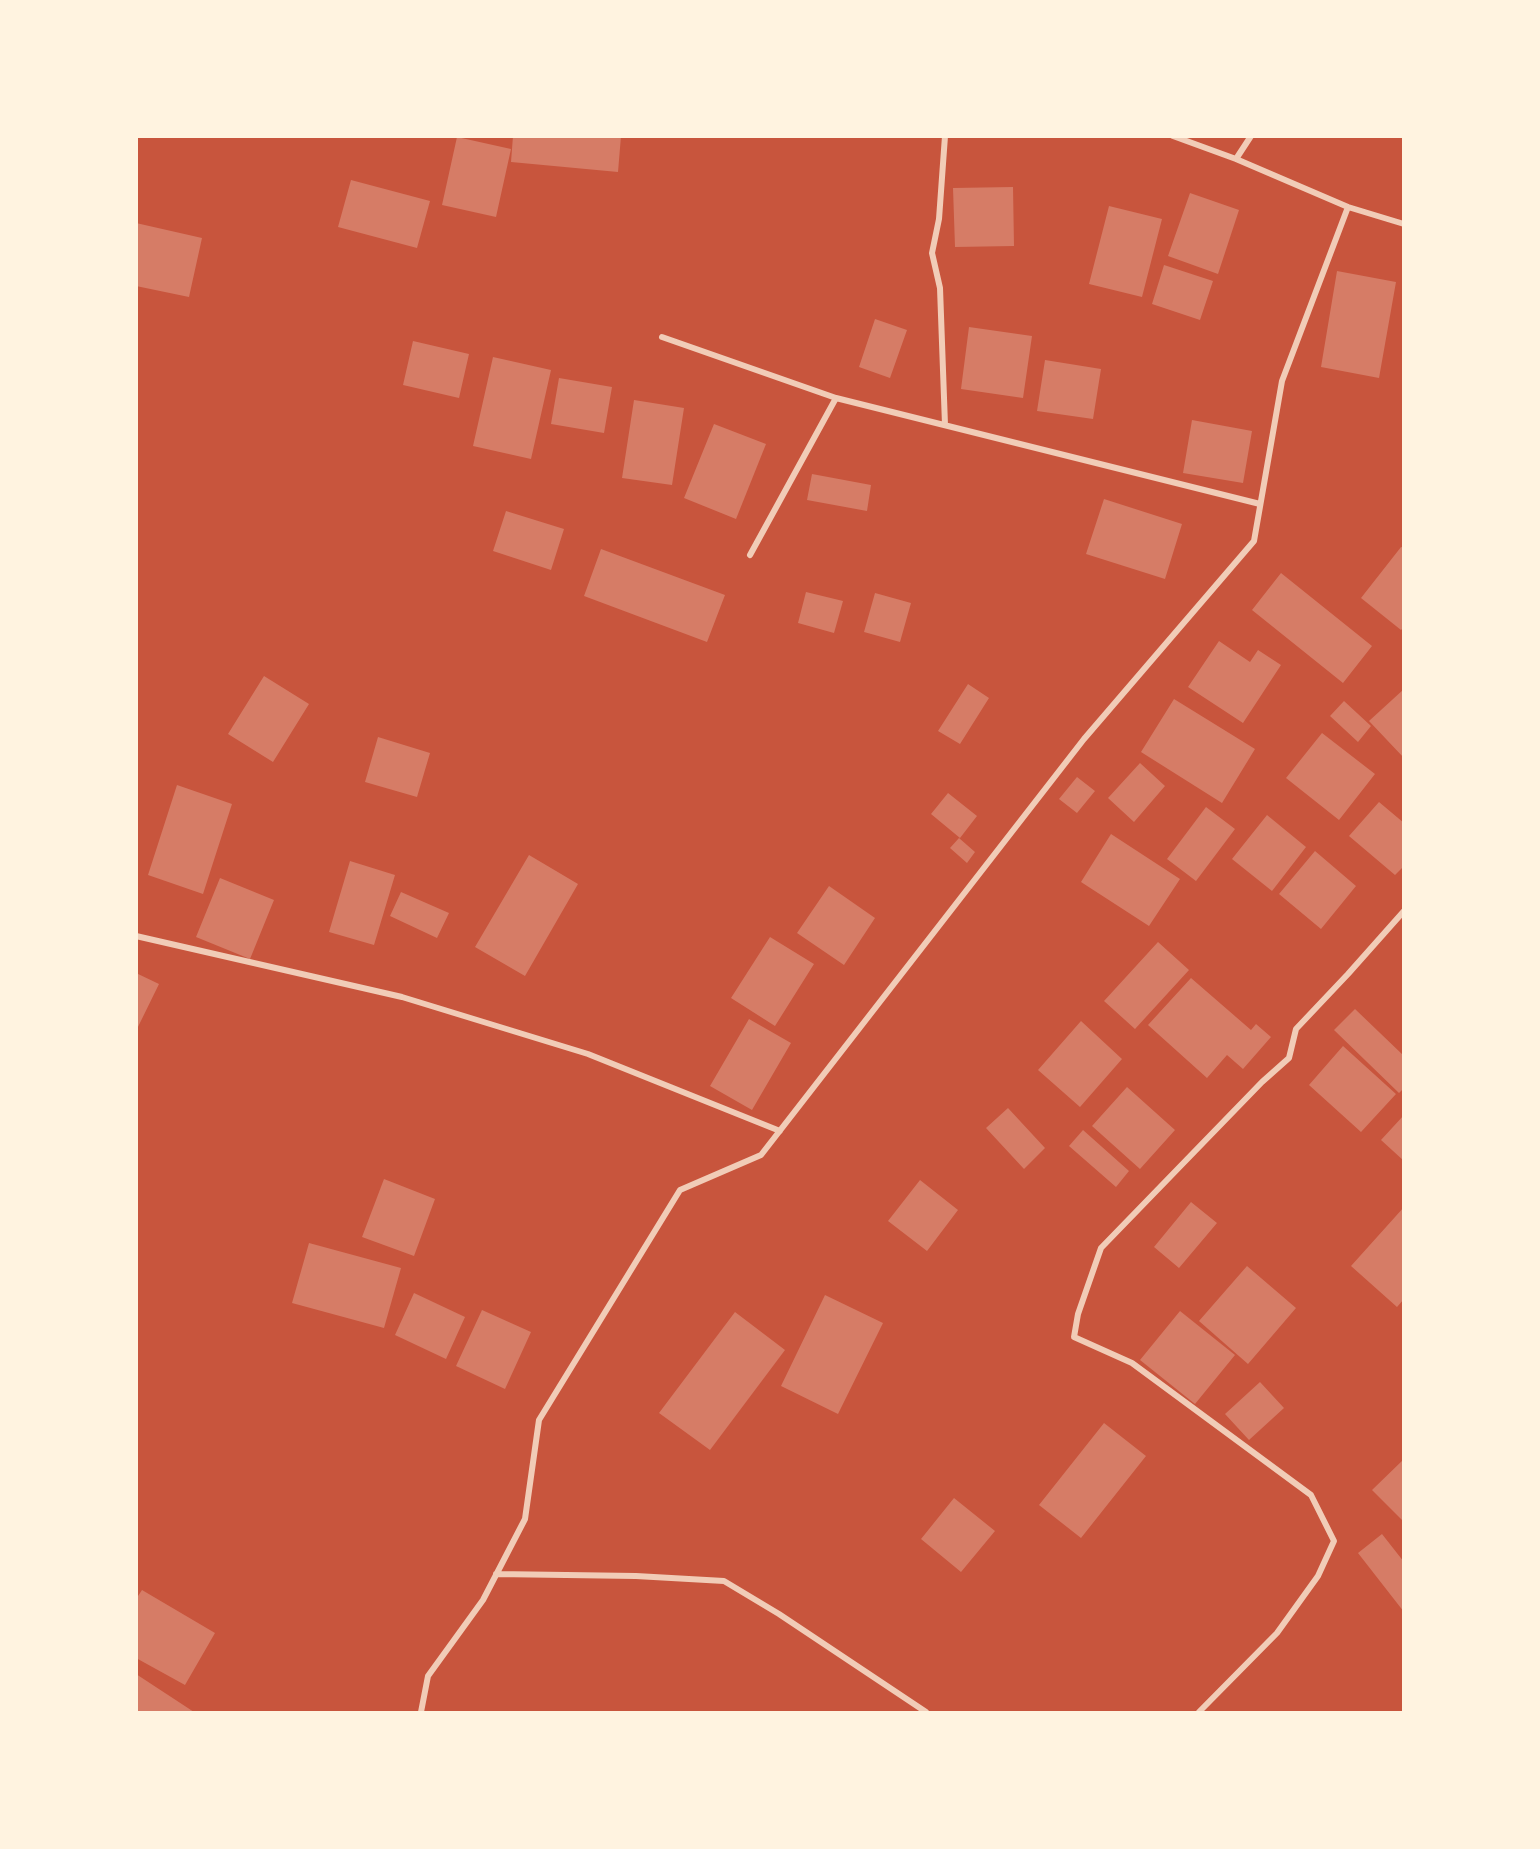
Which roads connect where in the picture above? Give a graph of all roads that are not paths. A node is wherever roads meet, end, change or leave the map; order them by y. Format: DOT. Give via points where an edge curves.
graph roads {
  1 [pos="945,136"];
  2 [pos="1173,136"];
  3 [pos="1251,136"];
  4 [pos="1236,159"];
  5 [pos="1348,207"];
  6 [pos="1404,224"];
  7 [pos="662,337"];
  8 [pos="836,398"];
  9 [pos="945,425"];
  10 [pos="1260,504"];
  11 [pos="750,555"];
  12 [pos="1404,911"];
  13 [pos="136,936"];
  14 [pos="780,1131"];
  15 [pos="496,1574"];
  16 [pos="422,1713"];
  17 [pos="926,1713"];
  18 [pos="1199,1713"];
  1 -- 9 [label="street" via="939,219 932,253 940,288"];
  2 -- 4 [label="street"];
  3 -- 4 [label="street"];
  4 -- 5 [label="street"];
  5 -- 6 [label="street"];
  5 -- 10 [label="street" via="1282,381"];
  7 -- 8 [label="street"];
  8 -- 9 [label="street"];
  8 -- 11 [label="street"];
  9 -- 10 [label="street"];
  10 -- 14 [label="street" via="1254,541 1084,739"];
  12 -- 18 [label="street" via="1296,1029 1289,1058 1101,1248 1078,1314 1074,1337 1132,1364 1311,1495 1334,1541 1318,1576 1277,1634"];
  13 -- 14 [label="street" via="424,1004 588,1054"];
  14 -- 15 [label="street" via="762,1155 680,1190 540,1420 525,1519"];
  15 -- 16 [label="street" via="483,1600 428,1676"];
  15 -- 17 [label="street" via="724,1581"];
}
